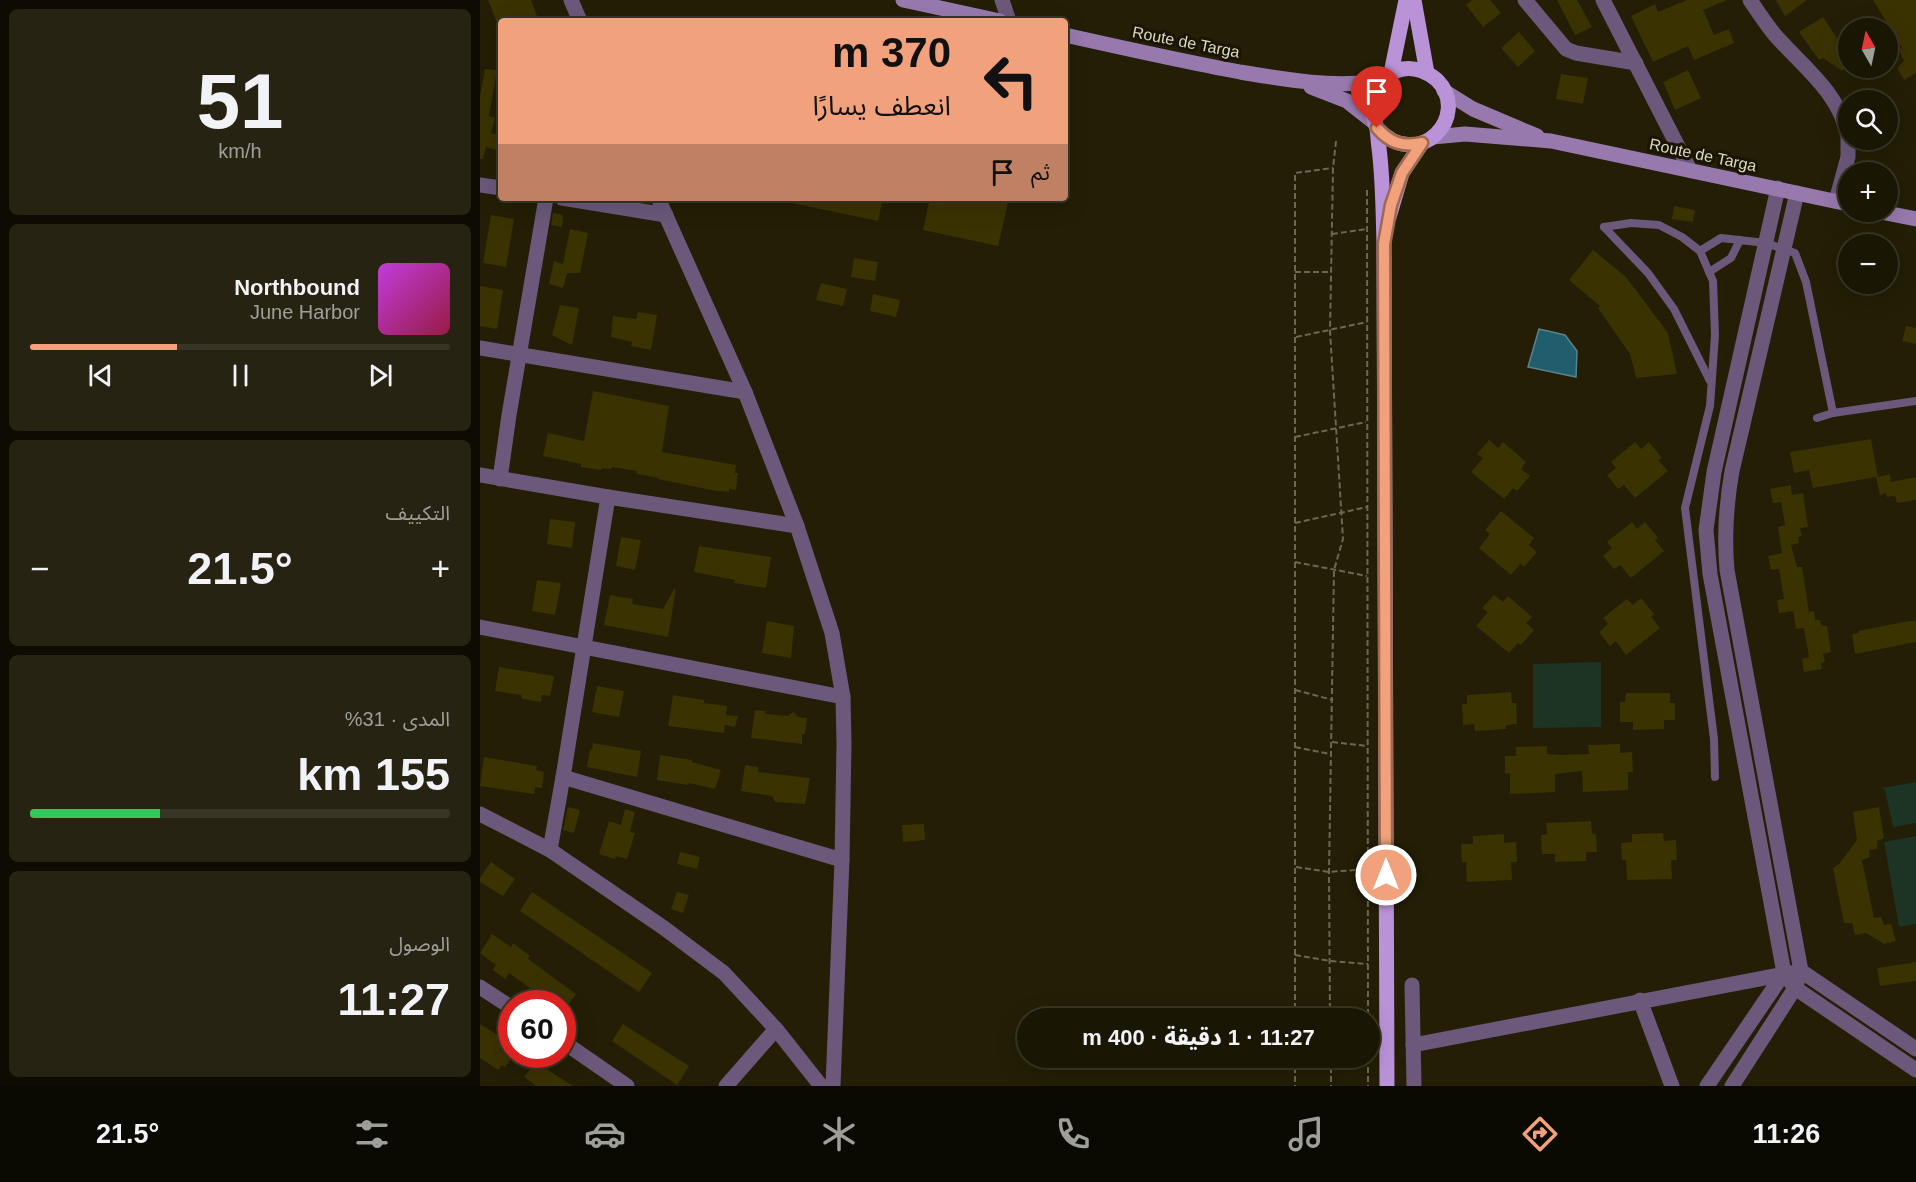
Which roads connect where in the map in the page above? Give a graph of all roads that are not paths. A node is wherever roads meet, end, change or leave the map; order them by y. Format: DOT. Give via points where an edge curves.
graph roads {
  1 [pos="571,0"];
  2 [pos="903,0"];
  3 [pos="1002,0"];
  4 [pos="1406,0"];
  5 [pos="1414,0"];
  6 [pos="1525,0"];
  7 [pos="1603,0"];
  8 [pos="1750,0"];
  9 [pos="579,18"];
  10 [pos="986,18"];
  11 [pos="1008,18"];
  12 [pos="1068,36"];
  13 [pos="1636,63"];
  14 [pos="1427,73"];
  15 [pos="1386,77"];
  16 [pos="1300,82"];
  17 [pos="1444,91"];
  18 [pos="1838,109"];
  19 [pos="1376,126"];
  20 [pos="1428,140"];
  21 [pos="1551,141"];
  22 [pos="1690,170"];
  23 [pos="480,185"];
  24 [pos="498,188"];
  25 [pos="1778,188"];
  26 [pos="1797,193"];
  27 [pos="546,201"];
  28 [pos="580,201"];
  29 [pos="659,201"];
  30 [pos="1838,202"];
  31 [pos="666,215"];
  32 [pos="1898,215"];
  33 [pos="1916,219"];
  34 [pos="1740,240"];
  35 [pos="1766,243"];
  36 [pos="1384,244"];
  37 [pos="1784,248"];
  38 [pos="1700,251"];
  39 [pos="1709,272"];
  40 [pos="480,348"];
  41 [pos="520,354"];
  42 [pos="1712,384"];
  43 [pos="745,392"];
  44 [pos="1916,401"];
  45 [pos="1833,413"];
  46 [pos="1817,418"];
  47 [pos="480,476"];
  48 [pos="500,479"];
  49 [pos="608,498"];
  50 [pos="797,526"];
  51 [pos="480,627"];
  52 [pos="583,646"];
  53 [pos="843,697"];
  54 [pos="563,777"];
  55 [pos="1716,777"];
  56 [pos="481,818"];
  57 [pos="550,850"];
  58 [pos="842,860"];
  59 [pos="1801,971"];
  60 [pos="1784,973"];
  61 [pos="1412,985"];
  62 [pos="480,987"];
  63 [pos="1795,988"];
  64 [pos="498,999"];
  65 [pos="1640,1000"];
  66 [pos="776,1029"];
  67 [pos="1413,1045"];
  68 [pos="1916,1049"];
  69 [pos="576,1051"];
  70 [pos="1916,1070"];
  71 [pos="627,1086"];
  72 [pos="726,1086"];
  73 [pos="821,1086"];
  74 [pos="833,1086"];
  75 [pos="1387,1086"];
  76 [pos="1414,1086"];
  77 [pos="1672,1086"];
  78 [pos="1707,1086"];
  79 [pos="1732,1086"];
  1 -- 9 [label="street"];
  2 -- 10 [label="main road"];
  3 -- 11 [label="street"];
  4 -- 15 [label="main road"];
  5 -- 14 [label="main road"];
  6 -- 13 [label="street" via="1566,49"];
  7 -- 13 [label="street"];
  8 -- 18 [label="street"];
  12 -- 16 [label="main road, Route de Targa"];
  13 -- 22 [label="street"];
  14 -- 15 [label="main road" via="1402,69"];
  14 -- 17 [label="main road"];
  15 -- 16 [label="main road, Route de Targa" via="1359,84"];
  15 -- 19 [label="main road" via="1374,92 1371,104"];
  16 -- 19 [label="main road, Route de Targa" via="1347,101"];
  17 -- 20 [label="main road" via="1447,116 1442,128"];
  17 -- 21 [label="main road, Route de Targa" via="1473,109"];
  19 -- 20 [label="main road" via="1385,138 1397,144 1409,146"];
  19 -- 36 [label="main road" via="1382,167"];
  20 -- 21 [label="main road, Route de Targa" via="1465,134"];
  20 -- 36 [label="main road" via="1402,173"];
  21 -- 22 [label="main road, Route de Targa"];
  22 -- 25 [label="main road, Route de Targa"];
  23 -- 24 [label="street"];
  25 -- 26 [label="main road, Route de Targa"];
  25 -- 35 [label="street"];
  26 -- 30 [label="main road, Route de Targa"];
  26 -- 37 [label="street"];
  27 -- 41 [label="street"];
  28 -- 31 [label="street"];
  29 -- 31 [label="street"];
  31 -- 43 [label="street"];
  32 -- 33 [label="main road"];
  34 -- 35 [label="lane"];
  34 -- 38 [label="lane" via="1721,238"];
  34 -- 39 [label="lane" via="1731,258"];
  35 -- 37 [label="lane"];
  35 -- 60 [label="street" via="1714,472 1706,546"];
  36 -- 75 [label="main road"];
  37 -- 45 [label="lane" via="1795,253 1806,282"];
  37 -- 59 [label="street" via="1732,471 1724,543"];
  38 -- 39 [label="lane"];
  38 -- 42 [label="lane" via="1659,225 1631,223 1604,227 1648,273 1674,309"];
  39 -- 42 [label="lane" via="1713,281 1715,335"];
  40 -- 41 [label="street"];
  41 -- 43 [label="street"];
  41 -- 48 [label="street"];
  42 -- 55 [label="lane" via="1685,507"];
  43 -- 50 [label="street"];
  44 -- 45 [label="lane"];
  45 -- 46 [label="lane"];
  47 -- 48 [label="street"];
  48 -- 49 [label="street"];
  49 -- 50 [label="street"];
  49 -- 52 [label="street"];
  50 -- 53 [label="street" via="832,633"];
  51 -- 52 [label="street"];
  52 -- 53 [label="street"];
  52 -- 54 [label="street"];
  53 -- 58 [label="street"];
  54 -- 57 [label="street"];
  54 -- 58 [label="street"];
  56 -- 57 [label="street"];
  57 -- 66 [label="street" via="724,973"];
  58 -- 74 [label="street"];
  59 -- 60 [label="street"];
  59 -- 63 [label="street"];
  59 -- 68 [label="street"];
  60 -- 63 [label="street"];
  60 -- 65 [label="street"];
  60 -- 78 [label="street"];
  61 -- 67 [label="street"];
  62 -- 64 [label="street"];
  63 -- 70 [label="street"];
  63 -- 79 [label="street"];
  65 -- 67 [label="street"];
  65 -- 77 [label="street"];
  66 -- 72 [label="street"];
  66 -- 73 [label="street"];
  67 -- 76 [label="street"];
  69 -- 71 [label="street"];
}
